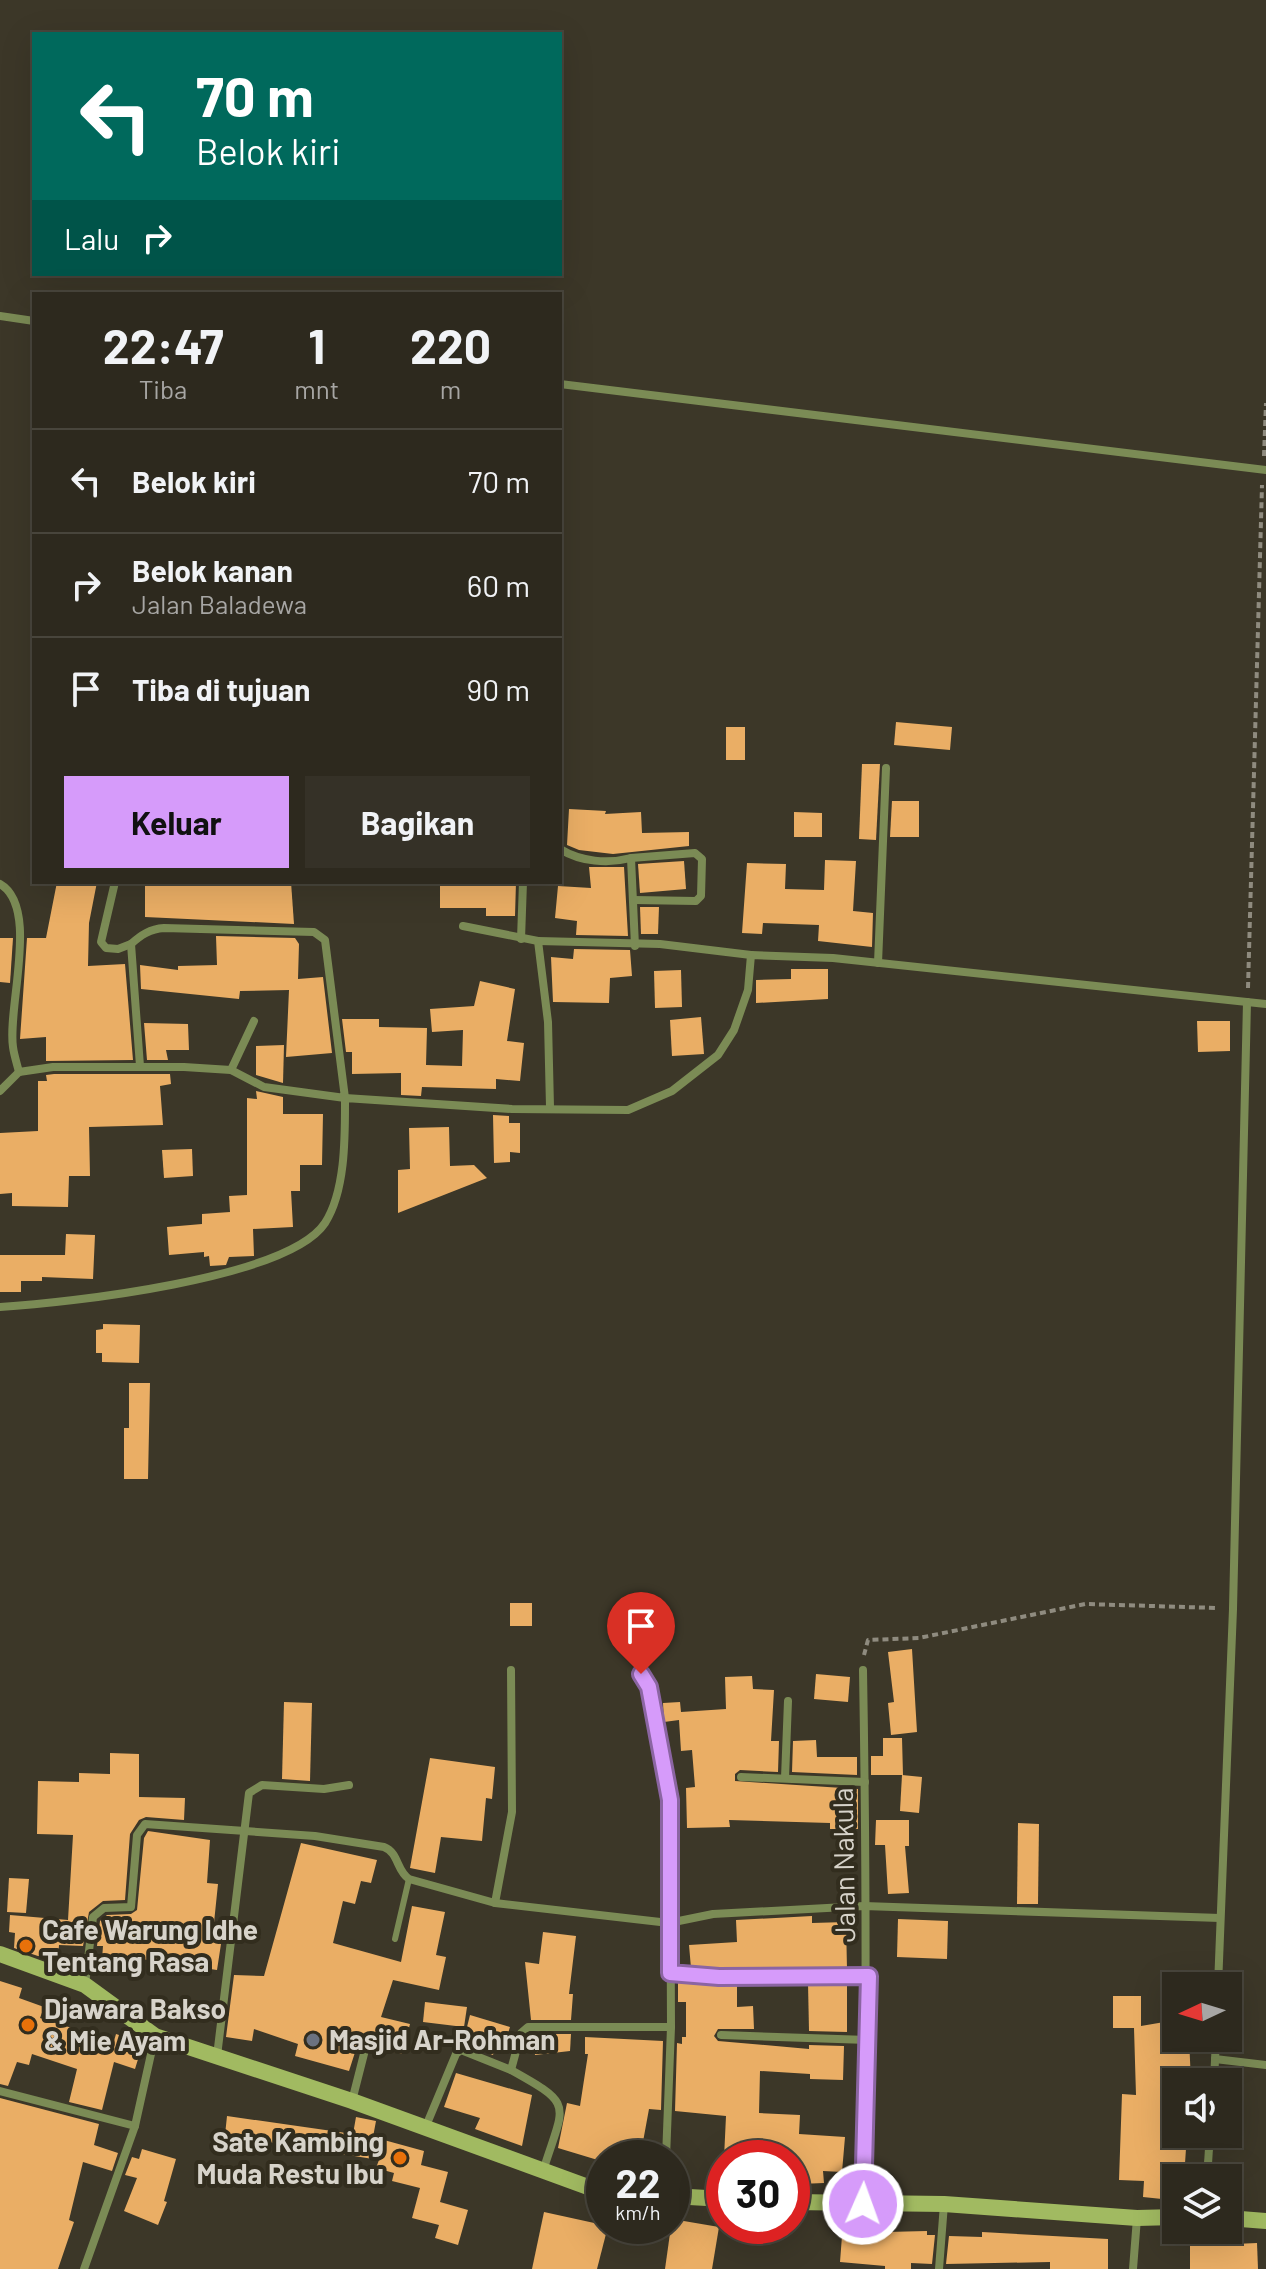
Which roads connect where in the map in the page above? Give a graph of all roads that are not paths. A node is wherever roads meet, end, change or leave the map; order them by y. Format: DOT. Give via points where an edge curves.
graph roads {
  1 [pos="0,316"];
  2 [pos="32,321"];
  3 [pos="562,384"];
  4 [pos="1264,470"];
  5 [pos="886,768"];
  6 [pos="562,850"];
  7 [pos="631,858"];
  8 [pos="0,884"];
  9 [pos="115,884"];
  10 [pos="523,884"];
  11 [pos="634,900"];
  12 [pos="463,926"];
  13 [pos="521,939"];
  14 [pos="538,941"];
  15 [pos="131,944"];
  16 [pos="635,946"];
  17 [pos="751,955"];
  18 [pos="878,963"];
  19 [pos="1247,1002"];
  20 [pos="1266,1004"];
  21 [pos="254,1021"];
  22 [pos="140,1066"];
  23 [pos="231,1070"];
  24 [pos="19,1072"];
  25 [pos="0,1091"];
  26 [pos="345,1098"];
  27 [pos="550,1107"];
  28 [pos="0,1307"];
  29 [pos="511,1670"];
  30 [pos="863,1670"];
  31 [pos="641,1674"];
  32 [pos="788,1701"];
  33 [pos="741,1777"];
  34 [pos="785,1778"];
  35 [pos="865,1782"];
  36 [pos="349,1785"];
  37 [pos="247,1832"];
  38 [pos="409,1879"];
  39 [pos="495,1903"];
  40 [pos="864,1906"];
  41 [pos="1220,1918"];
  42 [pos="669,1923"];
  43 [pos="395,1939"];
  44 [pos="0,1954"];
  45 [pos="1218,1972"];
  46 [pos="670,1973"];
  47 [pos="869,1976"];
  48 [pos="85,1985"];
  49 [pos="671,2027"];
  50 [pos="721,2035"];
  51 [pos="155,2036"];
  52 [pos="868,2040"];
  53 [pos="366,2046"];
  54 [pos="1215,2052"];
  55 [pos="217,2056"];
  56 [pos="1215,2059"];
  57 [pos="1266,2065"];
  58 [pos="1215,2068"];
  59 [pos="511,2070"];
  60 [pos="0,2091"];
  61 [pos="352,2101"];
  62 [pos="135,2126"];
  63 [pos="426,2126"];
  64 [pos="667,2140"];
  65 [pos="543,2171"];
  66 [pos="586,2186"];
  67 [pos="810,2203"];
  68 [pos="863,2204"];
  69 [pos="944,2204"];
  70 [pos="1162,2217"];
  71 [pos="1137,2218"];
  72 [pos="1242,2219"];
  73 [pos="1266,2221"];
  74 [pos="84,2269"];
  75 [pos="939,2269"];
  76 [pos="1133,2269"];
  1 -- 2 [label="street"];
  3 -- 4 [label="street"];
  5 -- 18 [label="street"];
  6 -- 7 [label="street" via="583,859"];
  7 -- 11 [label="street"];
  7 -- 11 [label="street" via="695,853 702,859 701,896 696,901"];
  8 -- 24 [label="street" via="17,904 12,1046"];
  9 -- 15 [label="street" via="101,942 118,949"];
  10 -- 13 [label="street"];
  11 -- 16 [label="street"];
  12 -- 13 [label="street"];
  13 -- 14 [label="street"];
  14 -- 16 [label="street"];
  14 -- 27 [label="street" via="548,1022"];
  15 -- 22 [label="street"];
  15 -- 26 [label="street" via="153,928 321,935 328,952"];
  16 -- 17 [label="street" via="691,946"];
  17 -- 18 [label="street"];
  17 -- 27 [label="street" via="748,990 734,1030 703,1069 672,1091 628,1110"];
  18 -- 19 [label="street"];
  19 -- 20 [label="street"];
  19 -- 41 [label="street"];
  21 -- 23 [label="street"];
  22 -- 23 [label="street"];
  22 -- 24 [label="street"];
  23 -- 26 [label="street" via="264,1087"];
  24 -- 25 [label="street"];
  26 -- 27 [label="street"];
  26 -- 28 [label="street" via="345,1150 337,1187 324,1224 299,1244 186,1283 76,1303"];
  29 -- 39 [label="street" via="512,1812"];
  30 -- 35 [label="street, Jalan Nakula"];
  31 -- 42 [label="street" via="649,1687 670,1800"];
  32 -- 34 [label="street"];
  33 -- 34 [label="street"];
  34 -- 35 [label="street"];
  35 -- 40 [label="street, Jalan Nakula"];
  36 -- 37 [label="street" via="255,1787 249,1793"];
  37 -- 38 [label="street" via="389,1848"];
  37 -- 48 [label="street" via="145,1824 139,1829 133,1902 126,1908 104,1908 93,1917"];
  37 -- 55 [label="street"];
  38 -- 39 [label="street"];
  38 -- 43 [label="lane"];
  39 -- 42 [label="street"];
  40 -- 41 [label="street"];
  40 -- 42 [label="street" via="713,1914"];
  40 -- 47 [label="street, Jalan Nakula"];
  41 -- 45 [label="street"];
  42 -- 46 [label="street"];
  44 -- 48 [label="main road"];
  46 -- 47 [label="street"];
  46 -- 49 [label="street"];
  47 -- 52 [label="street, Jalan Nakula"];
  48 -- 51 [label="main road"];
  49 -- 59 [label="street" via="528,2027 521,2033"];
  49 -- 64 [label="street"];
  50 -- 52 [label="street"];
  51 -- 55 [label="main road"];
  51 -- 62 [label="street"];
  52 -- 68 [label="street, Jalan Nakula"];
  53 -- 61 [label="street"];
  54 -- 56 [label="street"];
  55 -- 61 [label="main road"];
  56 -- 57 [label="street"];
  56 -- 58 [label="street"];
  59 -- 63 [label="street" via="468,2050 458,2051"];
  59 -- 65 [label="street" via="553,2094 559,2104 561,2114"];
  60 -- 62 [label="street"];
  61 -- 63 [label="main road"];
  62 -- 74 [label="street"];
  63 -- 65 [label="main road"];
  65 -- 66 [label="main road"];
  67 -- 68 [label="main road"];
  68 -- 69 [label="main road"];
  69 -- 71 [label="main road"];
  69 -- 75 [label="street"];
  70 -- 71 [label="main road"];
  71 -- 76 [label="street"];
  72 -- 73 [label="main road"];
}
